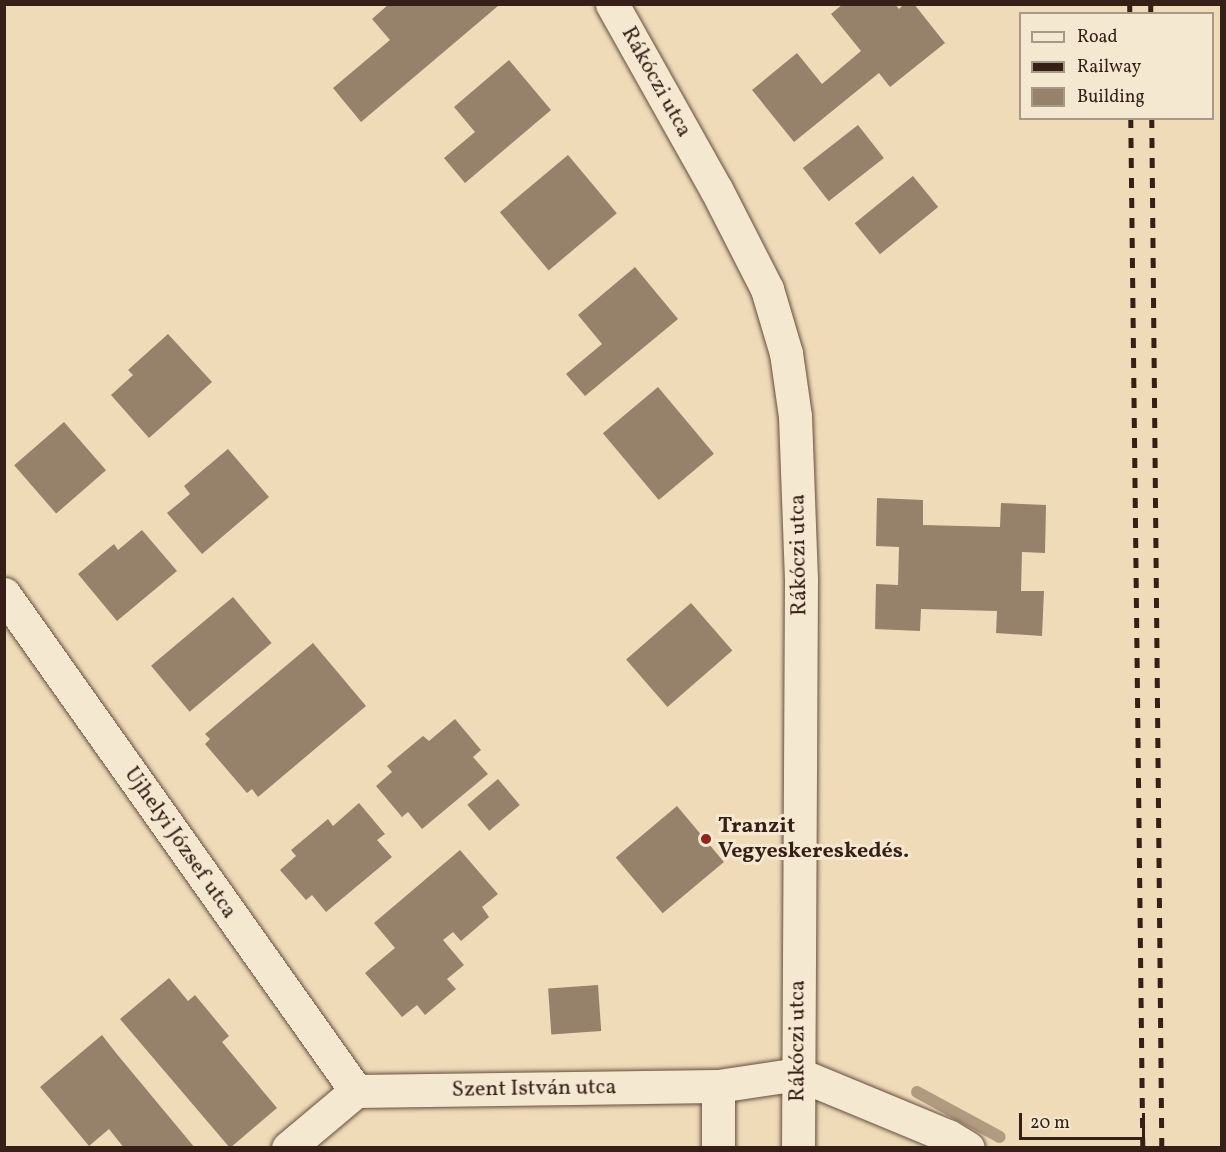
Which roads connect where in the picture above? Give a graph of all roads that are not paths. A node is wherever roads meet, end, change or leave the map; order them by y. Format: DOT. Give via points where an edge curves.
graph roads {
  1 [pos="612,4"];
  2 [pos="4,594"];
  3 [pos="798,1074"];
  4 [pos="718,1086"];
  5 [pos="356,1091"];
  6 [pos="288,1148"];
  7 [pos="718,1148"];
  8 [pos="798,1148"];
  9 [pos="968,1148"];
  1 -- 3 [label="street, Rákóczi utca" via="767,289 786,353 795,416 801,580"];
  2 -- 5 [label="street, Ujhelyi József utca"];
  3 -- 4 [label="street, Szent István utca"];
  3 -- 8 [label="street, Rákóczi utca"];
  3 -- 9 [label="street" via="948,1136"];
  4 -- 5 [label="street, Szent István utca"];
  4 -- 7 [label="street"];
  5 -- 6 [label="street"];
}
